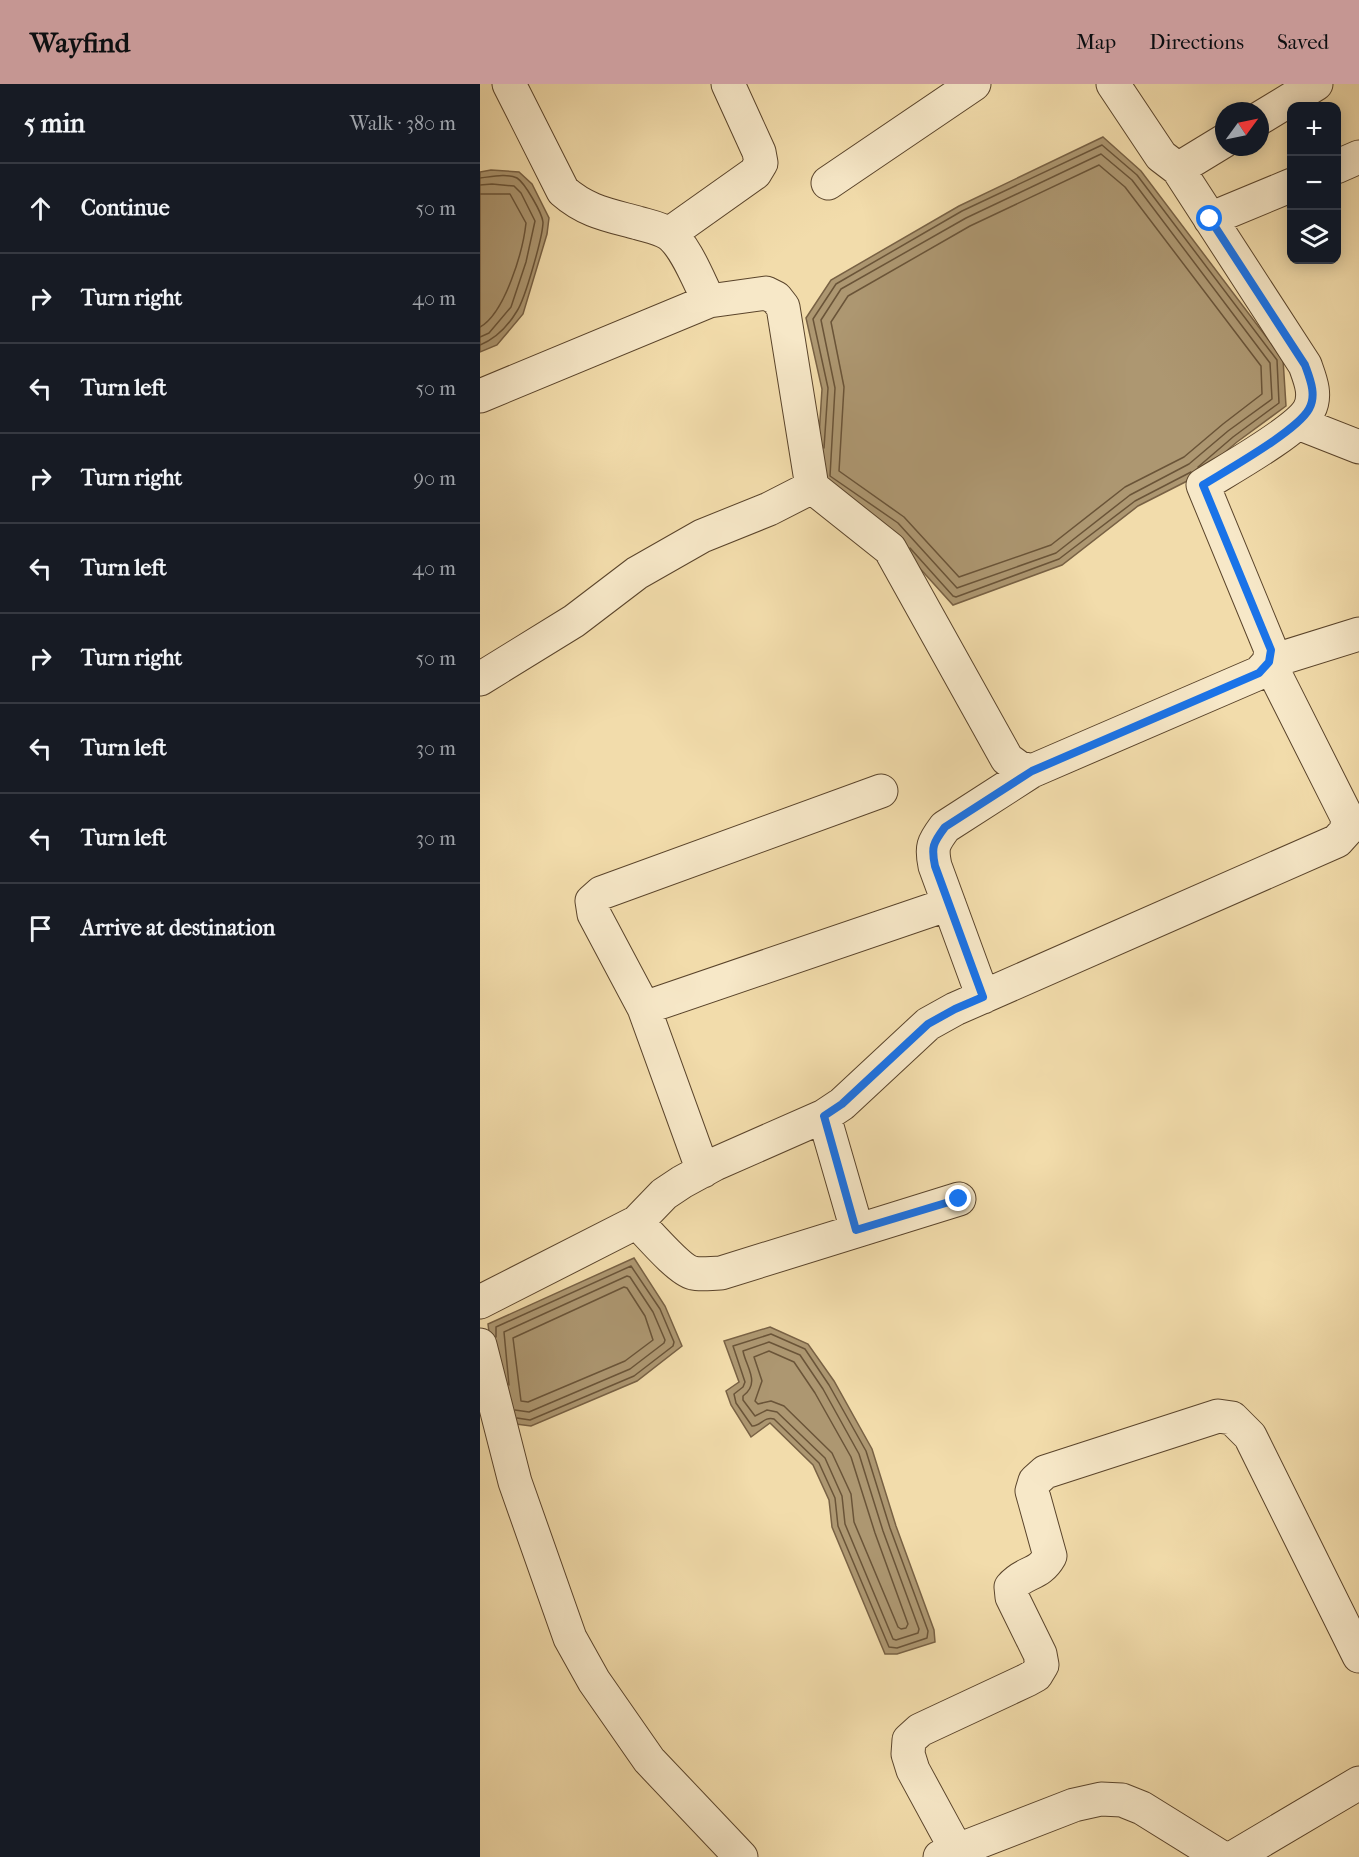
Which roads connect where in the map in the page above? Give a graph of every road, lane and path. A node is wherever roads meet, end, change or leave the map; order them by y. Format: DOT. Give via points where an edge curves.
graph roads {
  1 [pos="509,84"];
  2 [pos="728,84"];
  3 [pos="974,84"];
  4 [pos="1113,84"];
  5 [pos="1316,84"];
  6 [pos="1269,113"];
  7 [pos="1215,146"];
  8 [pos="1359,157"];
  9 [pos="1341,165"];
  10 [pos="1178,169"];
  11 [pos="828,183"];
  12 [pos="1287,188"];
  13 [pos="1210,219"];
  14 [pos="669,234"];
  15 [pos="709,300"];
  16 [pos="480,396"];
  17 [pos="1298,423"];
  18 [pos="1359,447"];
  19 [pos="812,488"];
  20 [pos="1359,634"];
  21 [pos="1269,662"];
  22 [pos="480,679"];
  23 [pos="1032,771"];
  24 [pos="881,790"];
  25 [pos="1352,843"];
  26 [pos="949,904"];
  27 [pos="983,997"];
  28 [pos="644,1008"];
  29 [pos="824,1116"];
  30 [pos="703,1171"];
  31 [pos="959,1199"];
  32 [pos="637,1222"];
  33 [pos="856,1230"];
  34 [pos="480,1302"];
  35 [pos="480,1345"];
  36 [pos="1359,1656"];
  37 [pos="1359,1783"];
  38 [pos="949,1854"];
  39 [pos="741,1857"];
  40 [pos="1221,1857"];
  41 [pos="1234,1857"];
  1 -- 14 [label="street" via="563,191 591,211"];
  2 -- 14 [label="street" via="761,163 755,173"];
  3 -- 11 [label="street"];
  4 -- 10 [label="street" via="1161,156"];
  5 -- 6 [label="street"];
  7 -- 10 [label="street"];
  8 -- 9 [label="street"];
  10 -- 13 [label="street"];
  12 -- 13 [label="street"];
  13 -- 17 [label="street" via="1305,365 1313,385 1310,408"];
  14 -- 15 [label="street" via="682,248"];
  15 -- 16 [label="street"];
  15 -- 19 [label="street" via="766,293 783,307"];
  17 -- 18 [label="street"];
  17 -- 21 [label="street" via="1203,485 1271,650"];
  19 -- 22 [label="street" via="702,536 636,573 574,621"];
  19 -- 23 [label="street" via="890,549 1007,759"];
  20 -- 21 [label="street"];
  21 -- 23 [label="street" via="1259,673"];
  21 -- 25 [label="street" via="1348,819"];
  23 -- 26 [label="street" via="945,827 934,841 935,866"];
  24 -- 28 [label="street" via="596,897 592,901 594,914"];
  25 -- 27 [label="street" via="1337,841"];
  26 -- 27 [label="street"];
  26 -- 28 [label="street"];
  27 -- 29 [label="street" via="928,1024 851,1097"];
  28 -- 30 [label="street"];
  29 -- 30 [label="street"];
  29 -- 33 [label="street"];
  30 -- 32 [label="street" via="664,1194"];
  31 -- 33 [label="street"];
  32 -- 33 [label="street" via="691,1273 721,1272"];
  32 -- 34 [label="street"];
  35 -- 39 [label="street" via="514,1482 570,1638 594,1681 649,1760"];
  36 -- 38 [label="street" via="1250,1436 1232,1418 1218,1416 1045,1472 1035,1481 1032,1491 1050,1556 1044,1566 1018,1578 1011,1587 1042,1665 1028,1680 920,1730 909,1740 913,1770"];
  37 -- 41 [label="street"];
  38 -- 40 [label="street" via="1074,1805 1101,1799 1122,1800 1142,1808"];
}
